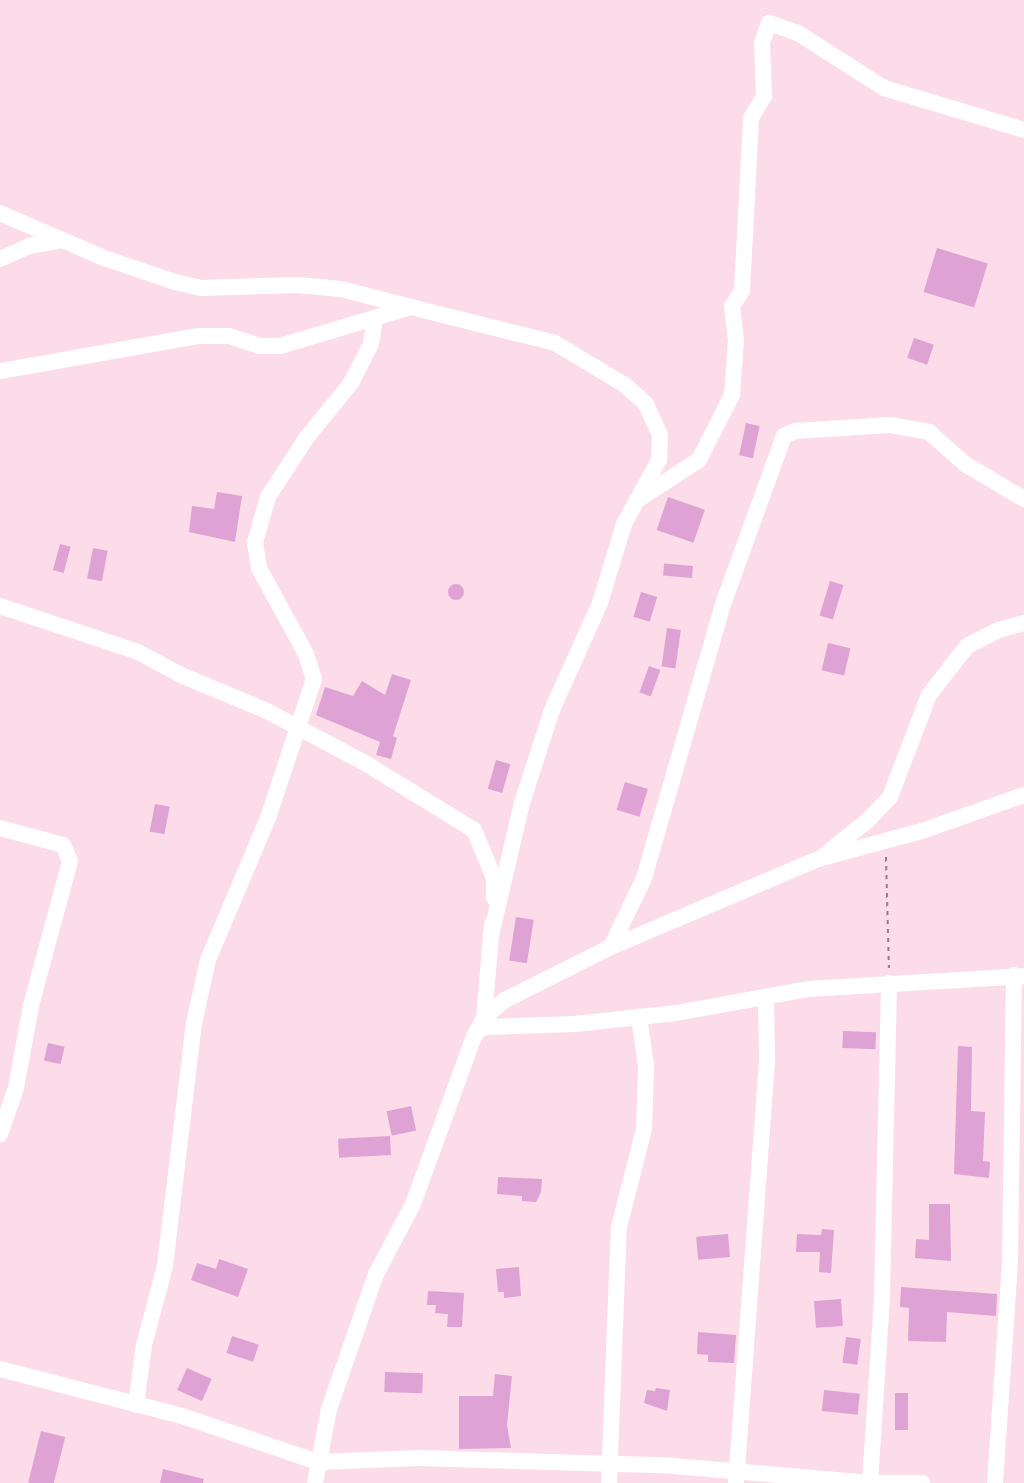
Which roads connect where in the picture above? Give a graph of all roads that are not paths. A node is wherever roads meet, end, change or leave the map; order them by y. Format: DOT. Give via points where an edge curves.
graph roads {
  1 [pos="1024,130"];
  2 [pos="0,213"];
  3 [pos="65,240"];
  4 [pos="0,259"];
  5 [pos="411,307"];
  6 [pos="375,319"];
  7 [pos="0,371"];
  8 [pos="1024,499"];
  9 [pos="635,502"];
  10 [pos="0,606"];
  11 [pos="1024,623"];
  12 [pos="299,731"];
  13 [pos="1024,795"];
  14 [pos="0,828"];
  15 [pos="821,858"];
  16 [pos="491,934"];
  17 [pos="611,947"];
  18 [pos="1019,976"];
  19 [pos="889,983"];
  20 [pos="766,998"];
  21 [pos="639,1017"];
  22 [pos="484,1018"];
  23 [pos="474,1036"];
  24 [pos="0,1134"];
  25 [pos="0,1369"];
  26 [pos="136,1405"];
  27 [pos="318,1462"];
  28 [pos="609,1464"];
  29 [pos="736,1476"];
  30 [pos="315,1483"];
  31 [pos="609,1483"];
  32 [pos="870,1483"];
  33 [pos="922,1483"];
  34 [pos="995,1483"];
  1 -- 9 [label="street" via="884,88 798,33 769,22 762,43 764,96 751,118 742,291 732,306 736,340 732,395 699,460"];
  2 -- 3 [label="street"];
  3 -- 4 [label="street" via="29,246"];
  3 -- 5 [label="street" via="104,258 202,288 330,288"];
  5 -- 6 [label="street"];
  5 -- 9 [label="street" via="546,339 625,385 654,417 661,448 659,460"];
  6 -- 7 [label="street" via="280,346 260,346 229,336 199,336"];
  6 -- 12 [label="street" via="371,344 351,382 307,437 268,497 255,542 259,568 312,667 311,691"];
  8 -- 17 [label="street" via="965,464 929,432 890,425 795,431 784,436 722,607 644,878"];
  9 -- 16 [label="street" via="614,549 600,603 536,756"];
  10 -- 12 [label="street" via="138,652 183,676 265,710"];
  11 -- 15 [label="street" via="967,645 929,695 890,797"];
  12 -- 16 [label="street" via="365,763 474,830 494,878"];
  12 -- 26 [label="street" via="257,847 208,960 194,1023 165,1266 144,1345"];
  13 -- 15 [label="street" via="886,841"];
  14 -- 24 [label="street" via="63,844 70,861 31,1006 16,1088"];
  15 -- 17 [label="street"];
  16 -- 22 [label="street"];
  17 -- 22 [label="street" via="505,1000"];
  18 -- 19 [label="street"];
  18 -- 34 [label="street" via="1011,1262"];
  19 -- 20 [label="street" via="808,989"];
  19 -- 32 [label="street" via="883,1248"];
  20 -- 21 [label="street"];
  20 -- 29 [label="street" via="767,1057"];
  21 -- 23 [label="street" via="489,1027 481,1028"];
  21 -- 28 [label="street" via="646,1065 644,1129 619,1227"];
  22 -- 23 [label="street"];
  23 -- 27 [label="street" via="413,1204 376,1274 329,1409"];
  25 -- 26 [label="street"];
  26 -- 27 [label="street" via="256,1438"];
  27 -- 28 [label="street" via="419,1458"];
  27 -- 30 [label="street"];
  28 -- 29 [label="street"];
  28 -- 31 [label="street"];
  29 -- 32 [label="street"];
  32 -- 33 [label="street"];
}
